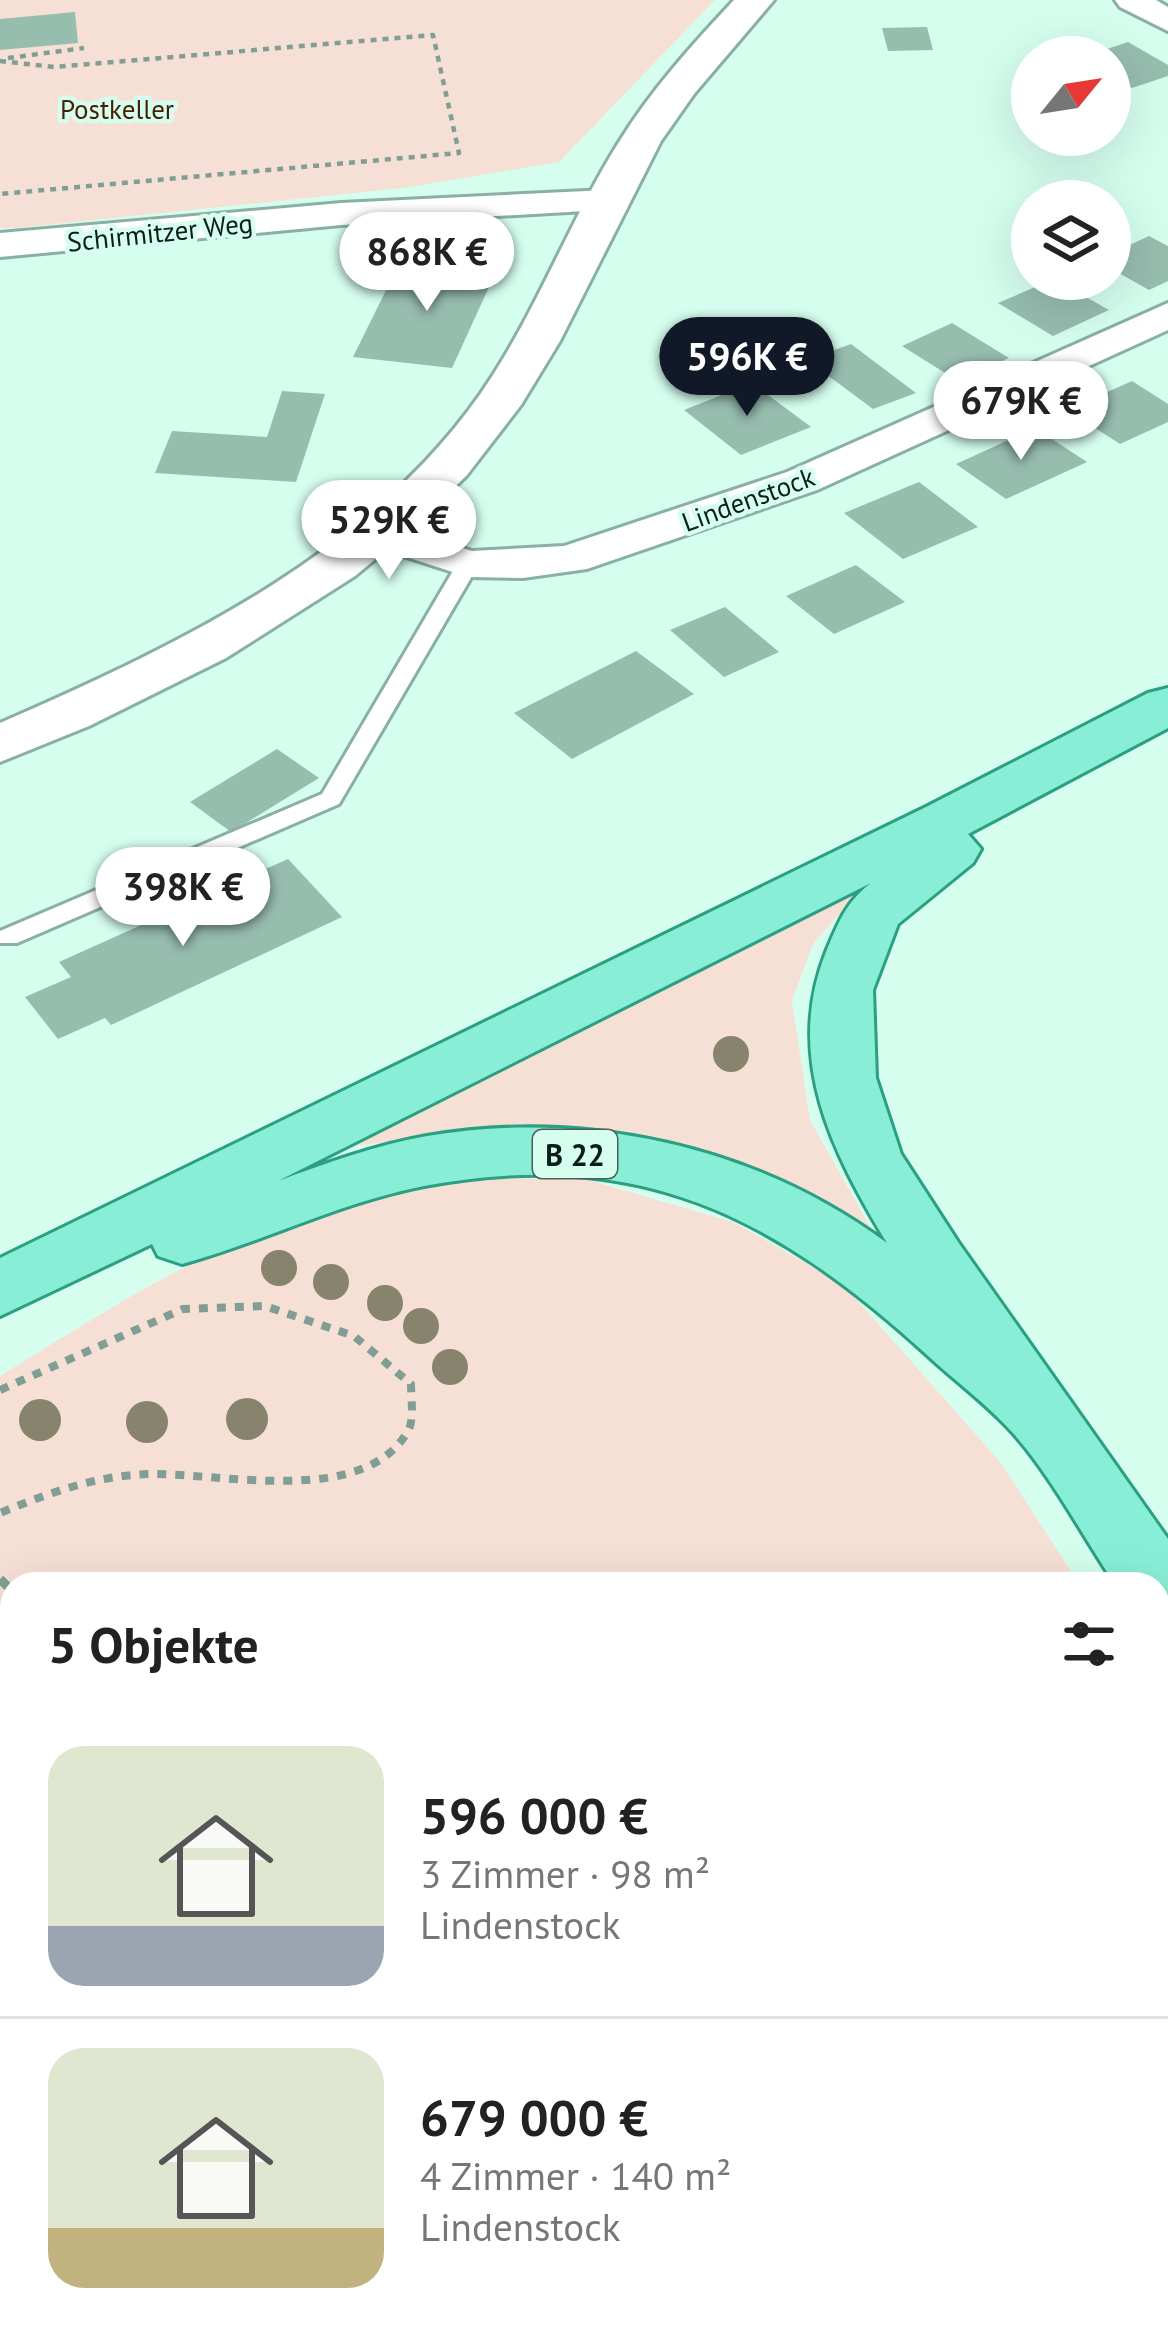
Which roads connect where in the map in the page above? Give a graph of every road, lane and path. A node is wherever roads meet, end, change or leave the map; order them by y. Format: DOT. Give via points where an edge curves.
graph roads {
  1 [pos="754,0"];
  2 [pos="1132,0"];
  3 [pos="1168,20"];
  4 [pos="84,48"];
  5 [pos="0,60"];
  6 [pos="0,181"];
  7 [pos="2,194"];
  8 [pos="607,201"];
  9 [pos="0,245"];
  10 [pos="1168,315"];
  11 [pos="376,533"];
  12 [pos="468,564"];
  13 [pos="77,711"];
  14 [pos="1142,719"];
  15 [pos="0,734"];
  16 [pos="0,744"];
  17 [pos="8,937"];
  18 [pos="17,1281"];
  19 [pos="0,1390"];
  20 [pos="1048,1421"];
  21 [pos="0,1513"];
  22 [pos="1149,1572"];
  1 -- 8 [label="street" via="675,88"];
  2 -- 3 [label="street"];
  4 -- 5 [label="path"];
  5 -- 7 [label="path" via="54,67 433,35 459,153"];
  6 -- 7 [label="path"];
  8 -- 9 [label="street, Schirmitzer Weg" via="340,214"];
  8 -- 11 [label="street" via="496,407"];
  10 -- 12 [label="street, Lindenstock" via="802,481 571,559"];
  11 -- 12 [label="street, Lindenstock"];
  11 -- 13 [label="street" via="220,640"];
  12 -- 17 [label="lane" via="331,799"];
  13 -- 15 [label="street"];
  13 -- 16 [label="street"];
  14 -- 18 [label="main road, B 22"];
  14 -- 20 [label="main road, B 22" via="933,861 872,913 842,990 844,1078 870,1159"];
  18 -- 20 [label="main road, B 22" via="207,1232 325,1187 424,1162 514,1150 596,1156 688,1172 765,1199 831,1238"];
  19 -- 21 [label="path" via="183,1309 265,1306 354,1336 379,1355 410,1384 411,1426 387,1457 318,1482 147,1474 61,1488"];
  20 -- 22 [label="main road, B 22"];
}
